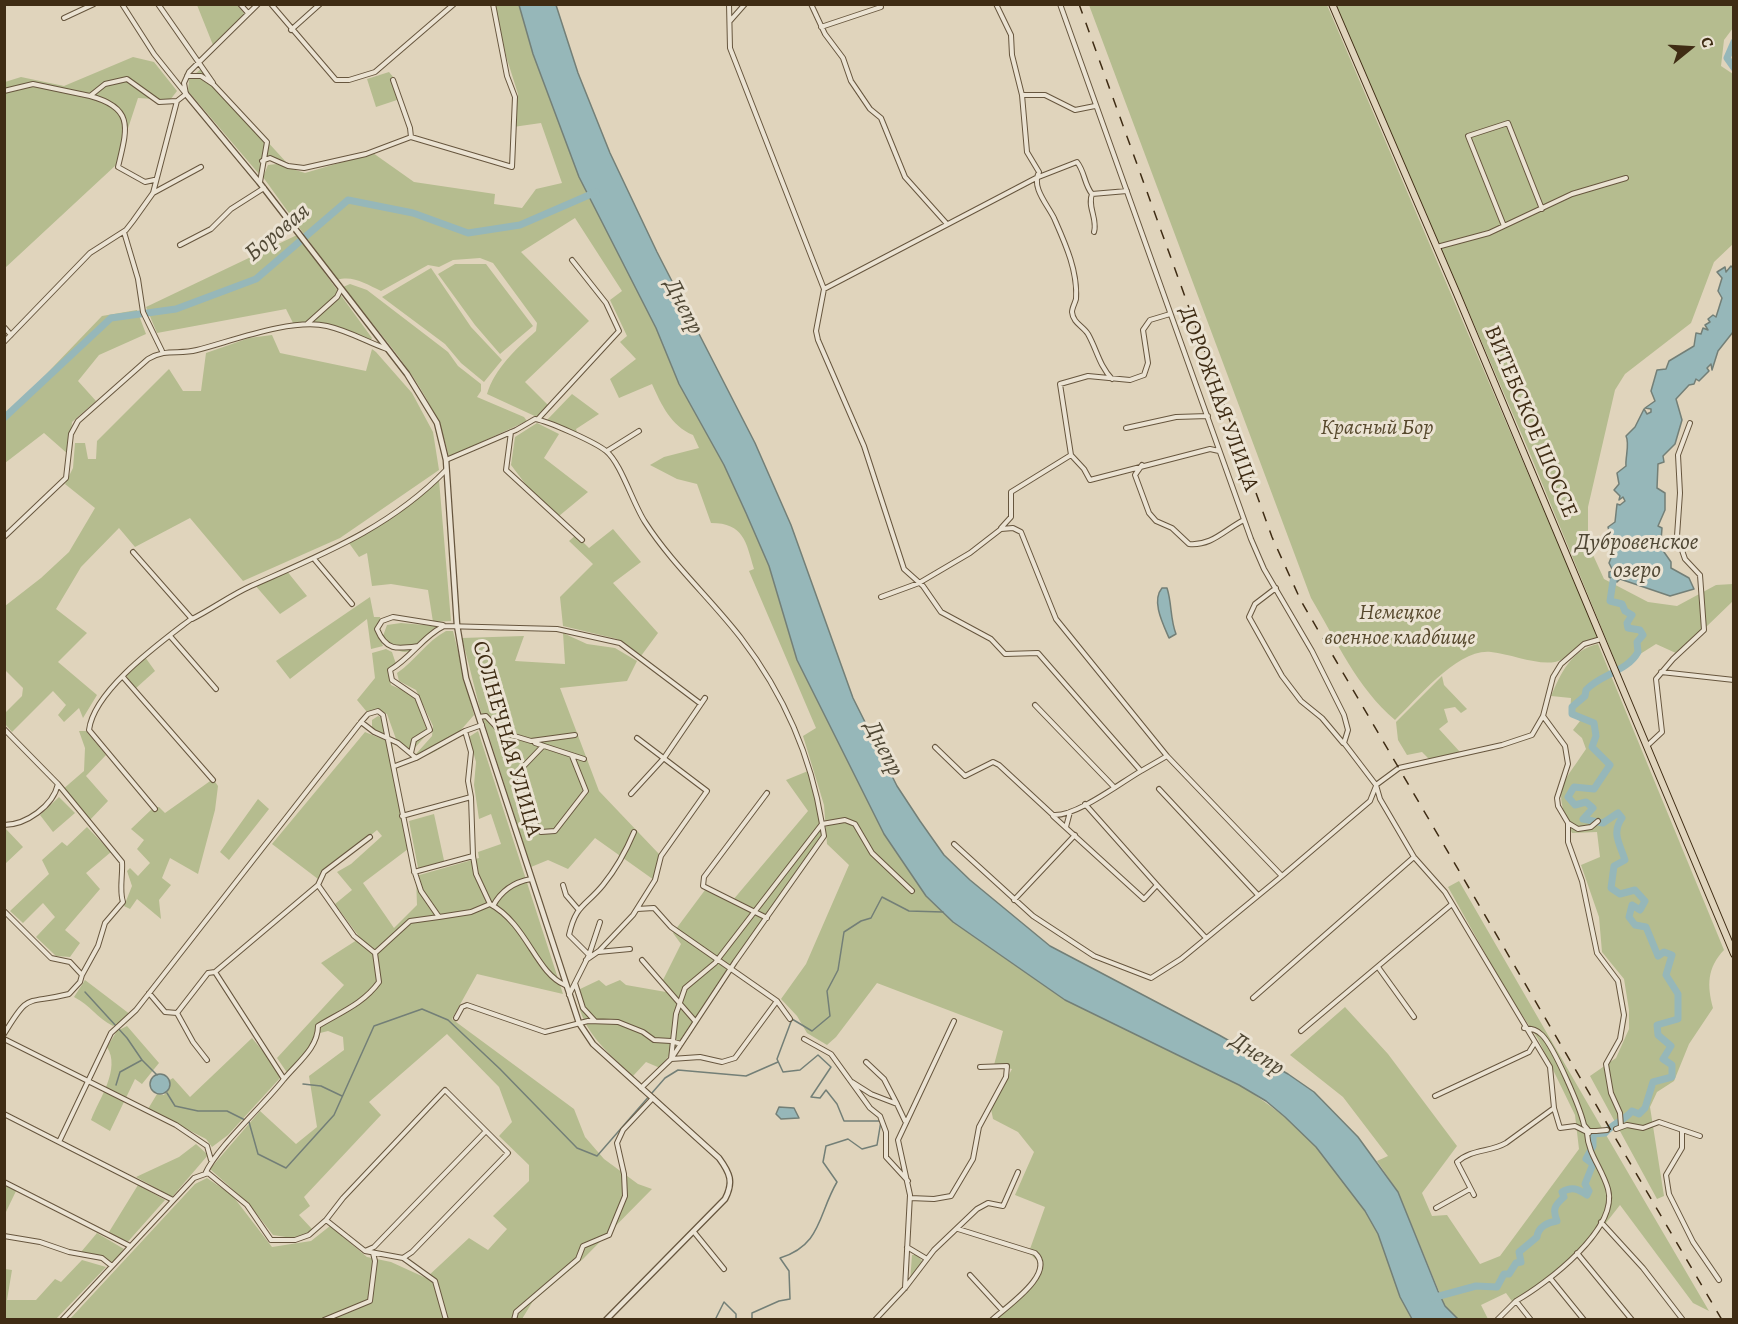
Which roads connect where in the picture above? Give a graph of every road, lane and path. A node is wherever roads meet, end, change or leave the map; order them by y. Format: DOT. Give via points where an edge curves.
graph roads {
  1 [pos="94,4"];
  2 [pos="122,4"];
  3 [pos="158,4"];
  4 [pos="240,4"];
  5 [pos="258,4"];
  6 [pos="271,4"];
  7 [pos="320,4"];
  8 [pos="454,4"];
  9 [pos="493,4"];
  10 [pos="729,4"];
  11 [pos="745,4"];
  12 [pos="810,4"];
  13 [pos="996,4"];
  14 [pos="1332,4"];
  15 [pos="1061,5"];
  16 [pos="881,8"];
  17 [pos="248,13"];
  18 [pos="64,18"];
  19 [pos="730,21"];
  20 [pos="821,27"];
  21 [pos="291,30"];
  22 [pos="199,60"];
  23 [pos="186,76"];
  24 [pos="393,80"];
  25 [pos="213,84"];
  26 [pos="4,91"];
  27 [pos="186,94"];
  28 [pos="1022,95"];
  29 [pos="90,96"];
  30 [pos="177,101"];
  31 [pos="1095,106"];
  32 [pos="411,137"];
  33 [pos="262,161"];
  34 [pos="201,167"];
  35 [pos="1036,178"];
  36 [pos="1626,178"];
  37 [pos="154,180"];
  38 [pos="260,183"];
  39 [pos="264,188"];
  40 [pos="1127,190"];
  41 [pos="153,193"];
  42 [pos="1092,194"];
  43 [pos="1542,209"];
  44 [pos="947,224"];
  45 [pos="1504,225"];
  46 [pos="124,232"];
  47 [pos="1094,232"];
  48 [pos="180,245"];
  49 [pos="1437,247"];
  50 [pos="572,260"];
  51 [pos="341,289"];
  52 [pos="824,289"];
  53 [pos="1170,314"];
  54 [pos="306,324"];
  55 [pos="4,327"];
  56 [pos="11,335"];
  57 [pos="4,342"];
  58 [pos="388,350"];
  59 [pos="162,351"];
  60 [pos="1112,379"];
  61 [pos="1208,416"];
  62 [pos="538,419"];
  63 [pos="1690,423"];
  64 [pos="1126,428"];
  65 [pos="639,431"];
  66 [pos="511,432"];
  67 [pos="607,451"];
  68 [pos="1220,451"];
  69 [pos="1071,455"];
  70 [pos="446,460"];
  71 [pos="1142,465"];
  72 [pos="446,470"];
  73 [pos="1244,520"];
  74 [pos="1001,529"];
  75 [pos="4,537"];
  76 [pos="582,540"];
  77 [pos="133,552"];
  78 [pos="315,560"];
  79 [pos="919,583"];
  80 [pos="1276,588"];
  81 [pos="881,597"];
  82 [pos="352,604"];
  83 [pos="192,619"];
  84 [pos="444,626"];
  85 [pos="457,627"];
  86 [pos="170,636"];
  87 [pos="1602,639"];
  88 [pos="419,646"];
  89 [pos="1661,672"];
  90 [pos="123,677"];
  91 [pos="1734,680"];
  92 [pos="216,689"];
  93 [pos="705,698"];
  94 [pos="701,704"];
  95 [pos="1035,705"];
  96 [pos="1544,716"];
  97 [pos="479,717"];
  98 [pos="361,722"];
  99 [pos="482,725"];
  100 [pos="4,729"];
  101 [pos="465,731"];
  102 [pos="575,735"];
  103 [pos="390,738"];
  104 [pos="637,738"];
  105 [pos="531,741"];
  106 [pos="1344,743"];
  107 [pos="543,746"];
  108 [pos="1646,746"];
  109 [pos="935,747"];
  110 [pos="411,753"];
  111 [pos="572,756"];
  112 [pos="1167,756"];
  113 [pos="416,758"];
  114 [pos="664,758"];
  115 [pos="584,759"];
  116 [pos="395,766"];
  117 [pos="1141,771"];
  118 [pos="213,780"];
  119 [pos="58,784"];
  120 [pos="1376,785"];
  121 [pos="1113,786"];
  122 [pos="1159,789"];
  123 [pos="767,793"];
  124 [pos="631,794"];
  125 [pos="471,797"];
  126 [pos="1085,804"];
  127 [pos="155,809"];
  128 [pos="1070,811"];
  129 [pos="1053,815"];
  130 [pos="402,816"];
  131 [pos="1598,821"];
  132 [pos="1568,823"];
  133 [pos="822,824"];
  134 [pos="4,825"];
  135 [pos="1066,827"];
  136 [pos="633,832"];
  137 [pos="1076,835"];
  138 [pos="370,837"];
  139 [pos="954,844"];
  140 [pos="473,856"];
  141 [pos="1413,857"];
  142 [pos="414,872"];
  143 [pos="1282,876"];
  144 [pos="531,879"];
  145 [pos="318,885"];
  146 [pos="563,885"];
  147 [pos="1157,885"];
  148 [pos="912,891"];
  149 [pos="1258,895"];
  150 [pos="1014,900"];
  151 [pos="1452,904"];
  152 [pos="492,905"];
  153 [pos="578,909"];
  154 [pos="637,909"];
  155 [pos="4,911"];
  156 [pos="755,912"];
  157 [pos="439,917"];
  158 [pos="767,918"];
  159 [pos="600,922"];
  160 [pos="1206,938"];
  161 [pos="630,949"];
  162 [pos="597,952"];
  163 [pos="375,953"];
  164 [pos="1734,954"];
  165 [pos="589,955"];
  166 [pos="717,958"];
  167 [pos="586,960"];
  168 [pos="642,960"];
  169 [pos="1378,967"];
  170 [pos="730,969"];
  171 [pos="215,972"];
  172 [pos="82,975"];
  173 [pos="575,982"];
  174 [pos="565,985"];
  175 [pos="149,993"];
  176 [pos="568,996"];
  177 [pos="1253,998"];
  178 [pos="777,1001"];
  179 [pos="679,1004"];
  180 [pos="177,1013"];
  181 [pos="1414,1017"];
  182 [pos="456,1018"];
  183 [pos="790,1019"];
  184 [pos="596,1021"];
  185 [pos="695,1021"];
  186 [pos="954,1021"];
  187 [pos="579,1023"];
  188 [pos="1524,1028"];
  189 [pos="1301,1031"];
  190 [pos="4,1034"];
  191 [pos="4,1039"];
  192 [pos="804,1039"];
  193 [pos="671,1041"];
  194 [pos="681,1044"];
  195 [pos="1534,1044"];
  196 [pos="671,1059"];
  197 [pos="207,1060"];
  198 [pos="866,1062"];
  199 [pos="980,1067"];
  200 [pos="845,1075"];
  201 [pos="284,1079"];
  202 [pos="87,1080"];
  203 [pos="641,1088"];
  204 [pos="1435,1096"];
  205 [pos="653,1098"];
  206 [pos="897,1104"];
  207 [pos="1554,1108"];
  208 [pos="4,1114"];
  209 [pos="905,1121"];
  210 [pos="1621,1126"];
  211 [pos="1616,1129"];
  212 [pos="1607,1130"];
  213 [pos="486,1131"];
  214 [pos="1596,1131"];
  215 [pos="1682,1131"];
  216 [pos="1587,1133"];
  217 [pos="1700,1136"];
  218 [pos="58,1142"];
  219 [pos="211,1160"];
  220 [pos="1018,1172"];
  221 [pos="205,1174"];
  222 [pos="909,1181"];
  223 [pos="4,1182"];
  224 [pos="1470,1189"];
  225 [pos="1474,1195"];
  226 [pos="910,1198"];
  227 [pos="173,1200"];
  228 [pos="1436,1208"];
  229 [pos="326,1220"];
  230 [pos="1600,1222"];
  231 [pos="958,1229"];
  232 [pos="694,1232"];
  233 [pos="4,1236"];
  234 [pos="130,1246"];
  235 [pos="907,1247"];
  236 [pos="365,1251"];
  237 [pos="373,1253"];
  238 [pos="1577,1253"];
  239 [pos="403,1258"];
  240 [pos="927,1258"];
  241 [pos="112,1266"];
  242 [pos="724,1269"];
  243 [pos="969,1275"];
  244 [pos="1550,1278"];
  245 [pos="1719,1280"];
  246 [pos="905,1288"];
  247 [pos="1516,1301"];
  248 [pos="1002,1310"];
  249 [pos="1530,1319"];
  250 [pos="62,1320"];
  251 [pos="324,1320"];
  252 [pos="446,1320"];
  253 [pos="514,1320"];
  254 [pos="606,1320"];
  255 [pos="875,1320"];
  256 [pos="992,1320"];
  257 [pos="1497,1320"];
  258 [pos="1584,1320"];
  259 [pos="1632,1320"];
  260 [pos="1683,1320"];
  1 -- 18 [label="street"];
  2 -- 27 [label="street"];
  3 -- 22 [label="street"];
  4 -- 17 [label="street"];
  5 -- 17 [label="street"];
  6 -- 21 [label="street"];
  7 -- 21 [label="street"];
  8 -- 21 [label="street" via="375,72 349,80 336,80"];
  9 -- 32 [label="street" via="515,97 512,167"];
  10 -- 19 [label="street"];
  11 -- 19 [label="street"];
  12 -- 20 [label="street"];
  13 -- 28 [label="street" via="1011,35"];
  14 -- 49 [label="main road, ВИТЕБСКОЕ ШОССЕ"];
  15 -- 31 [label="street, ДОРОЖНАЯ УЛИЦА"];
  16 -- 20 [label="street"];
  17 -- 22 [label="street"];
  19 -- 52 [label="street" via="730,48"];
  20 -- 44 [label="street" via="843,58 851,81 881,118 905,177"];
  22 -- 23 [label="street"];
  22 -- 25 [label="street"];
  23 -- 25 [label="street" via="201,76"];
  23 -- 27 [label="street"];
  24 -- 32 [label="street"];
  25 -- 33 [label="street" via="267,142"];
  26 -- 29 [label="street" via="33,84"];
  27 -- 30 [label="street"];
  27 -- 38 [label="street, СОЛНЕЧНАЯ УЛИЦА"];
  28 -- 31 [label="street" via="1045,95 1075,110"];
  28 -- 35 [label="street" via="1027,152 1039,172"];
  29 -- 30 [label="street" via="105,84 127,80 159,102"];
  29 -- 37 [label="street" via="109,101 126,122 118,167 145,182"];
  30 -- 37 [label="street"];
  31 -- 40 [label="street, ДОРОЖНАЯ УЛИЦА"];
  32 -- 33 [label="street" via="366,154 304,168 270,158"];
  33 -- 38 [label="street"];
  34 -- 41 [label="street"];
  35 -- 42 [label="street" via="1077,162"];
  35 -- 44 [label="street"];
  35 -- 60 [label="street" via="1074,272 1076,299 1072,312 1077,324 1088,333 1101,367"];
  36 -- 43 [label="street" via="1572,194"];
  37 -- 41 [label="street"];
  38 -- 39 [label="street, СОЛНЕЧНАЯ УЛИЦА"];
  39 -- 48 [label="street" via="231,209 211,229"];
  39 -- 51 [label="street, СОЛНЕЧНАЯ УЛИЦА"];
  40 -- 42 [label="street"];
  40 -- 53 [label="street, ДОРОЖНАЯ УЛИЦА"];
  41 -- 46 [label="street"];
  42 -- 47 [label="street"];
  43 -- 45 [label="street"];
  43 -- 45 [label="street" via="1508,123 1468,136"];
  44 -- 52 [label="street"];
  45 -- 49 [label="street" via="1465,241"];
  46 -- 56 [label="street" via="90,253"];
  46 -- 59 [label="street" via="143,312"];
  49 -- 87 [label="main road, ВИТЕБСКОЕ ШОССЕ"];
  50 -- 62 [label="street" via="606,303 619,331"];
  51 -- 54 [label="street"];
  51 -- 58 [label="street, СОЛНЕЧНАЯ УЛИЦА"];
  52 -- 79 [label="street" via="816,331 818,340 864,446 904,569"];
  53 -- 60 [label="street" via="1150,320 1143,330 1148,363 1144,375 1130,380"];
  53 -- 61 [label="street, ДОРОЖНАЯ УЛИЦА"];
  54 -- 58 [label="street" via="347,331"];
  54 -- 59 [label="street" via="236,337 183,353"];
  55 -- 56 [label="street"];
  56 -- 57 [label="street"];
  58 -- 70 [label="street, СОЛНЕЧНАЯ УЛИЦА" via="432,414"];
  59 -- 75 [label="street" via="78,421 71,434 66,478"];
  60 -- 69 [label="street" via="1088,376 1060,384"];
  61 -- 64 [label="street" via="1176,417"];
  61 -- 68 [label="street, ДОРОЖНАЯ УЛИЦА"];
  62 -- 66 [label="street"];
  62 -- 67 [label="street"];
  63 -- 89 [label="street" via="1678,455 1677,536 1685,559 1700,575 1704,630"];
  65 -- 67 [label="street"];
  66 -- 70 [label="street"];
  66 -- 76 [label="street" via="506,470"];
  67 -- 133 [label="street" via="644,521 741,638 775,689 817,790"];
  68 -- 71 [label="street" via="1210,449"];
  68 -- 73 [label="street, ДОРОЖНАЯ УЛИЦА"];
  69 -- 71 [label="street" via="1090,480"];
  69 -- 74 [label="street" via="1011,492 1011,517"];
  70 -- 72 [label="street, СОЛНЕЧНАЯ УЛИЦА"];
  71 -- 73 [label="street" via="1135,475 1149,513 1189,544 1212,541"];
  72 -- 78 [label="street" via="355,540"];
  72 -- 85 [label="street, СОЛНЕЧНАЯ УЛИЦА"];
  73 -- 80 [label="street, ДОРОЖНАЯ УЛИЦА"];
  74 -- 79 [label="street"];
  74 -- 112 [label="street" via="1021,532 1056,619"];
  77 -- 83 [label="street"];
  78 -- 82 [label="street"];
  78 -- 83 [label="street" via="249,587"];
  79 -- 81 [label="street"];
  79 -- 117 [label="street" via="941,612 991,639 1005,654 1038,653"];
  80 -- 106 [label="street, ДОРОЖНАЯ УЛИЦА" via="1344,715 1348,730"];
  80 -- 106 [label="street" via="1255,604 1249,617 1256,633 1301,701"];
  83 -- 86 [label="street"];
  84 -- 85 [label="street"];
  84 -- 88 [label="street"];
  84 -- 88 [label="street" via="393,618 382,621 377,629 382,642 391,647 399,650"];
  85 -- 94 [label="street" via="566,630 620,643"];
  85 -- 97 [label="street, СОЛНЕЧНАЯ УЛИЦА" via="466,678"];
  86 -- 90 [label="street"];
  86 -- 92 [label="street"];
  87 -- 96 [label="street" via="1584,644 1561,664 1553,677"];
  87 -- 108 [label="main road, ВИТЕБСКОЕ ШОССЕ"];
  88 -- 110 [label="street" via="390,670 392,680 417,697 429,730 414,741"];
  89 -- 91 [label="street"];
  89 -- 108 [label="street" via="1656,679 1662,732"];
  90 -- 118 [label="street"];
  90 -- 127 [label="street" via="94,711 89,730"];
  93 -- 94 [label="street"];
  94 -- 114 [label="street"];
  95 -- 121 [label="street"];
  96 -- 120 [label="street" via="1532,735 1399,768"];
  96 -- 132 [label="street" via="1565,746 1568,764 1557,798"];
  97 -- 99 [label="street, СОЛНЕЧНАЯ УЛИЦА"];
  97 -- 105 [label="street" via="486,716 501,732"];
  98 -- 103 [label="street"];
  98 -- 103 [label="street" via="378,711"];
  98 -- 175 [label="street"];
  99 -- 101 [label="street"];
  99 -- 144 [label="street, СОЛНЕЧНАЯ УЛИЦА"];
  100 -- 119 [label="street"];
  101 -- 113 [label="street"];
  101 -- 125 [label="street" via="471,752"];
  102 -- 105 [label="street"];
  103 -- 110 [label="street"];
  103 -- 116 [label="street"];
  104 -- 114 [label="street"];
  105 -- 107 [label="street"];
  106 -- 120 [label="street"];
  107 -- 111 [label="street"];
  107 -- 111 [label="street" via="520,770 518,788 541,832 555,831 586,791"];
  108 -- 164 [label="main road, ВИТЕБСКОЕ ШОССЕ"];
  109 -- 129 [label="street" via="965,776 993,762 999,765"];
  110 -- 113 [label="street"];
  111 -- 115 [label="street"];
  112 -- 117 [label="street"];
  112 -- 143 [label="street"];
  113 -- 116 [label="street"];
  114 -- 124 [label="street"];
  114 -- 154 [label="street" via="707,791 661,856 655,880"];
  116 -- 130 [label="street"];
  117 -- 121 [label="street"];
  119 -- 134 [label="street" via="47,805 27,819"];
  119 -- 172 [label="street" via="122,862 123,902 105,923 99,946"];
  120 -- 141 [label="street"];
  120 -- 143 [label="street" via="1370,801"];
  121 -- 126 [label="street"];
  122 -- 149 [label="street"];
  123 -- 156 [label="street" via="704,877 703,886"];
  125 -- 130 [label="street"];
  125 -- 140 [label="street"];
  126 -- 128 [label="street"];
  126 -- 147 [label="street"];
  128 -- 129 [label="street"];
  128 -- 135 [label="street"];
  129 -- 135 [label="street"];
  130 -- 142 [label="street"];
  131 -- 132 [label="street" via="1578,830"];
  132 -- 210 [label="street" via="1568,842 1582,881 1597,953 1618,981 1624,1015 1620,1039 1606,1064"];
  133 -- 148 [label="street" via="845,820 855,824 872,853"];
  133 -- 156 [label="street"];
  133 -- 158 [label="street" via="824,837"];
  135 -- 137 [label="street"];
  136 -- 153 [label="street" via="603,885"];
  137 -- 147 [label="street" via="1144,899"];
  137 -- 150 [label="street"];
  138 -- 145 [label="street" via="324,872"];
  139 -- 150 [label="street"];
  140 -- 142 [label="street"];
  140 -- 152 [label="street" via="476,874"];
  141 -- 151 [label="street"];
  141 -- 177 [label="street"];
  142 -- 157 [label="street" via="421,891"];
  143 -- 149 [label="street"];
  144 -- 152 [label="street" via="510,886"];
  144 -- 174 [label="street, СОЛНЕЧНАЯ УЛИЦА"];
  145 -- 163 [label="street" via="354,936"];
  145 -- 171 [label="street"];
  146 -- 153 [label="street"];
  147 -- 160 [label="street"];
  149 -- 160 [label="street"];
  150 -- 160 [label="street" via="1094,956 1151,978"];
  151 -- 169 [label="street"];
  151 -- 188 [label="street"];
  152 -- 157 [label="street"];
  152 -- 174 [label="street" via="505,912 548,972"];
  153 -- 165 [label="street" via="569,935"];
  154 -- 162 [label="street"];
  154 -- 166 [label="street" via="654,908 671,927"];
  155 -- 172 [label="street" via="51,958 70,962"];
  156 -- 158 [label="street"];
  156 -- 166 [label="street"];
  157 -- 163 [label="street" via="410,921"];
  158 -- 170 [label="street"];
  159 -- 165 [label="street"];
  161 -- 162 [label="street"];
  162 -- 167 [label="street"];
  163 -- 201 [label="street" via="379,982 350,1010 318,1026 318,1037 311,1049"];
  165 -- 167 [label="street"];
  166 -- 170 [label="street"];
  166 -- 179 [label="street" via="685,988"];
  167 -- 173 [label="street"];
  168 -- 179 [label="street"];
  169 -- 181 [label="street"];
  169 -- 189 [label="street"];
  170 -- 178 [label="street"];
  170 -- 185 [label="street"];
  171 -- 180 [label="street" via="208,973"];
  171 -- 201 [label="street"];
  172 -- 190 [label="street" via="69,994 32,999 21,1006"];
  173 -- 176 [label="street"];
  173 -- 184 [label="street" via="583,1008"];
  174 -- 176 [label="street, СОЛНЕЧНАЯ УЛИЦА"];
  175 -- 180 [label="street" via="165,1012"];
  175 -- 202 [label="street" via="111,1034"];
  176 -- 187 [label="street, СОЛНЕЧНАЯ УЛИЦА"];
  178 -- 183 [label="street"];
  178 -- 196 [label="street" via="735,1058 723,1062 700,1056"];
  179 -- 185 [label="street"];
  179 -- 193 [label="street"];
  180 -- 197 [label="street"];
  182 -- 187 [label="street" via="467,1005 545,1032"];
  184 -- 187 [label="street"];
  184 -- 193 [label="street" via="618,1022 654,1040"];
  185 -- 194 [label="street"];
  186 -- 209 [label="street"];
  187 -- 203 [label="street, СОЛНЕЧНАЯ УЛИЦА" via="593,1044"];
  188 -- 195 [label="street"];
  188 -- 214 [label="street" via="1534,1029 1550,1046 1584,1125 1589,1131"];
  191 -- 202 [label="street"];
  192 -- 200 [label="street" via="831,1054"];
  193 -- 194 [label="street"];
  193 -- 196 [label="street"];
  194 -- 196 [label="street"];
  195 -- 204 [label="street" via="1529,1052"];
  195 -- 207 [label="street" via="1552,1075"];
  196 -- 203 [label="street"];
  198 -- 206 [label="street" via="884,1079"];
  199 -- 226 [label="street" via="1006,1066 1006,1077 979,1127 973,1159 951,1196"];
  200 -- 206 [label="street" via="859,1088"];
  200 -- 222 [label="street" via="880,1116 886,1132 886,1157"];
  201 -- 219 [label="street"];
  202 -- 218 [label="street"];
  202 -- 219 [label="street" via="196,1137 207,1146"];
  203 -- 205 [label="street, СОЛНЕЧНАЯ УЛИЦА"];
  205 -- 232 [label="street, СОЛНЕЧНАЯ УЛИЦА" via="719,1158 729,1172 732,1186 725,1199"];
  205 -- 253 [label="street" via="623,1130 617,1143 625,1196 609,1235 583,1246 578,1259 516,1312"];
  206 -- 209 [label="street"];
  207 -- 216 [label="street" via="1560,1128 1575,1126"];
  207 -- 224 [label="street" via="1500,1147 1485,1148 1459,1159 1458,1167"];
  208 -- 218 [label="street"];
  209 -- 222 [label="street" via="898,1140"];
  210 -- 211 [label="street"];
  210 -- 215 [label="street" via="1643,1128 1659,1122"];
  212 -- 214 [label="street"];
  213 -- 229 [label="street" via="444,1090"];
  213 -- 236 [label="street" via="374,1247"];
  213 -- 239 [label="street" via="508,1153"];
  214 -- 216 [label="street"];
  215 -- 217 [label="street"];
  215 -- 245 [label="street" via="1682,1148 1666,1175 1669,1194"];
  216 -- 230 [label="street" via="1587,1148 1608,1191 1606,1212"];
  218 -- 227 [label="street"];
  219 -- 221 [label="street"];
  220 -- 231 [label="street" via="1003,1206 984,1204"];
  221 -- 227 [label="street" via="194,1178"];
  221 -- 229 [label="street" via="247,1205 271,1240 295,1240 309,1235"];
  222 -- 226 [label="street"];
  223 -- 234 [label="street"];
  224 -- 225 [label="street"];
  224 -- 228 [label="street"];
  226 -- 235 [label="street"];
  227 -- 234 [label="street"];
  229 -- 236 [label="street"];
  230 -- 238 [label="street"];
  230 -- 260 [label="street" via="1643,1268"];
  231 -- 240 [label="street"];
  231 -- 248 [label="street" via="1035,1253 1041,1259 1042,1269 1036,1279"];
  232 -- 242 [label="street"];
  232 -- 254 [label="street, СОЛНЕЧНАЯ УЛИЦА"];
  233 -- 241 [label="street" via="102,1258"];
  234 -- 241 [label="street"];
  235 -- 240 [label="street"];
  235 -- 246 [label="street"];
  236 -- 237 [label="street"];
  237 -- 239 [label="street"];
  237 -- 251 [label="street" via="370,1300"];
  238 -- 244 [label="street"];
  238 -- 259 [label="street"];
  239 -- 252 [label="street" via="435,1281"];
  240 -- 246 [label="street"];
  241 -- 250 [label="street"];
  243 -- 248 [label="street"];
  244 -- 247 [label="street"];
  244 -- 258 [label="street"];
  246 -- 255 [label="street"];
  247 -- 249 [label="street"];
  247 -- 257 [label="street"];
  248 -- 256 [label="street"];
}
